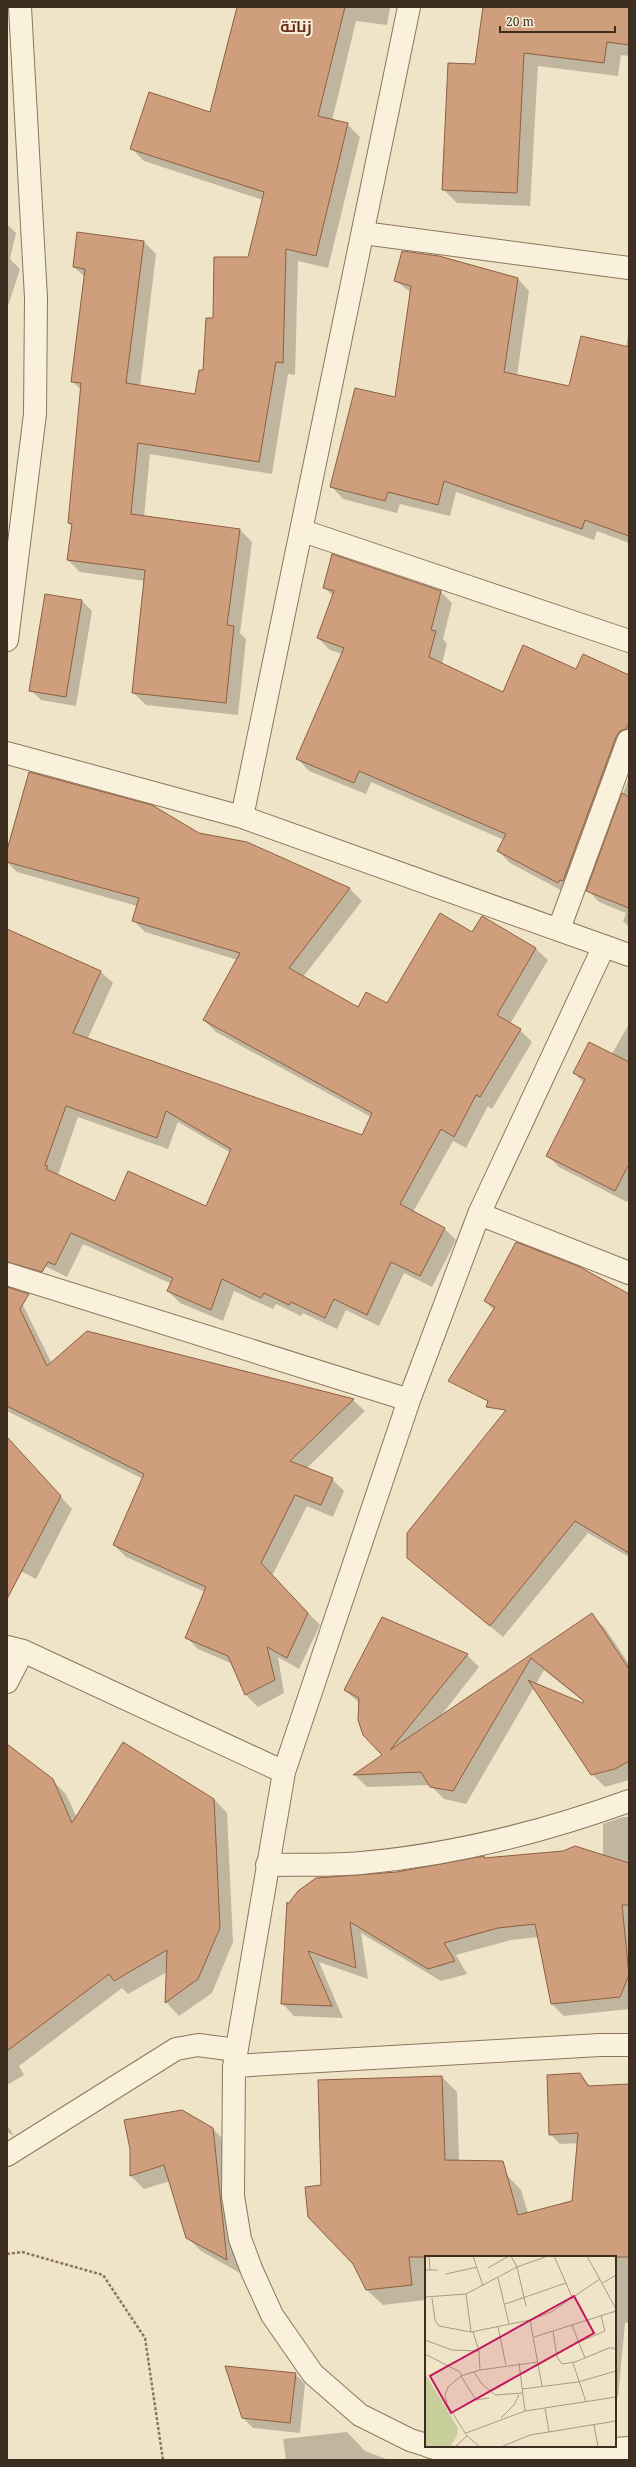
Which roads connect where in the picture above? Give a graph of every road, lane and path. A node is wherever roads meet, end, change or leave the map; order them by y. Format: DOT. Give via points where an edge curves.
graph roads {
  1 [pos="409,7"];
  2 [pos="17,20"];
  3 [pos="363,234"];
  4 [pos="629,268"];
  5 [pos="303,531"];
  6 [pos="7,640"];
  7 [pos="629,641"];
  8 [pos="628,741"];
  9 [pos="7,753"];
  10 [pos="242,817"];
  11 [pos="560,928"];
  12 [pos="604,946"];
  13 [pos="629,955"];
  14 [pos="479,1214"];
  15 [pos="629,1273"];
  16 [pos="7,1274"];
  17 [pos="409,1400"];
  18 [pos="15,1649"];
  19 [pos="7,1682"];
  20 [pos="284,1772"];
  21 [pos="629,1801"];
  22 [pos="268,1865"];
  23 [pos="629,2045"];
  24 [pos="235,2058"];
  25 [pos="7,2155"];
  26 [pos="7,2254"];
  27 [pos="425,2445"];
  28 [pos="430,2447"];
  29 [pos="629,2448"];
  30 [pos="163,2460"];
  1 -- 3 [label="street"];
  2 -- 6 [label="street" via="36,298 35,414"];
  3 -- 4 [label="street"];
  3 -- 5 [label="street"];
  5 -- 7 [label="street"];
  5 -- 10 [label="street"];
  8 -- 11 [label="street"];
  9 -- 10 [label="street"];
  10 -- 11 [label="street"];
  11 -- 12 [label="street"];
  12 -- 13 [label="street"];
  12 -- 14 [label="street"];
  14 -- 15 [label="street"];
  14 -- 17 [label="street"];
  16 -- 17 [label="street"];
  17 -- 20 [label="street"];
  18 -- 19 [label="street"];
  18 -- 20 [label="street"];
  20 -- 22 [label="street"];
  21 -- 22 [label="street" via="567,1823 483,1844 361,1863"];
  22 -- 24 [label="street"];
  23 -- 24 [label="street"];
  24 -- 25 [label="street" via="198,2045 176,2049"];
  24 -- 27 [label="street" via="233,2196 240,2239 272,2315 313,2374 360,2415"];
  26 -- 30 [label="path" via="22,2252 103,2275 145,2338"];
  28 -- 29 [label="street" via="454,2454 491,2457"];
}
